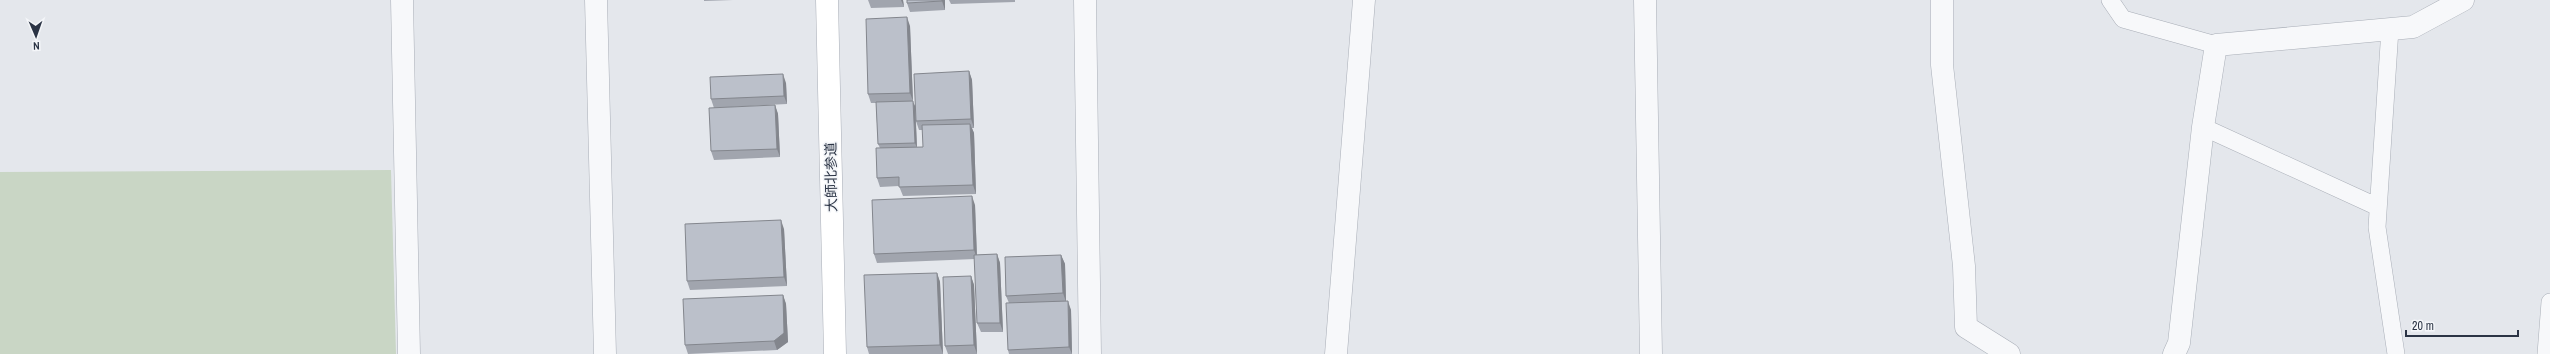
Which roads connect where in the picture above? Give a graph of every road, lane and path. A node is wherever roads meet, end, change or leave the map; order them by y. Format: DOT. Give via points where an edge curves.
graph roads {
  1 [pos="402,0"];
  2 [pos="596,0"];
  3 [pos="827,0"];
  4 [pos="1084,0"];
  5 [pos="1364,0"];
  6 [pos="1645,0"];
  7 [pos="1942,0"];
  8 [pos="2110,0"];
  9 [pos="2463,0"];
  10 [pos="2390,29"];
  11 [pos="2216,45"];
  12 [pos="2203,127"];
  13 [pos="2378,207"];
  14 [pos="2550,302"];
  15 [pos="409,354"];
  16 [pos="604,354"];
  17 [pos="834,354"];
  18 [pos="1090,354"];
  19 [pos="1336,354"];
  20 [pos="1651,354"];
  21 [pos="2008,354"];
  22 [pos="2174,354"];
  23 [pos="2396,354"];
  24 [pos="2546,354"];
  1 -- 15 [label="street"];
  2 -- 16 [label="street"];
  3 -- 17 [label="street, 大師北参道"];
  4 -- 18 [label="street"];
  5 -- 19 [label="street"];
  6 -- 20 [label="street"];
  7 -- 21 [label="street" via="1942,65 1964,266 1966,327"];
  8 -- 11 [label="lane" via="2123,19"];
  9 -- 10 [label="street" via="2413,27"];
  10 -- 11 [label="street"];
  10 -- 13 [label="lane"];
  11 -- 12 [label="street"];
  12 -- 13 [label="lane"];
  12 -- 22 [label="street" via="2179,343"];
  13 -- 23 [label="lane" via="2377,226"];
  14 -- 24 [label="lane"];
}
